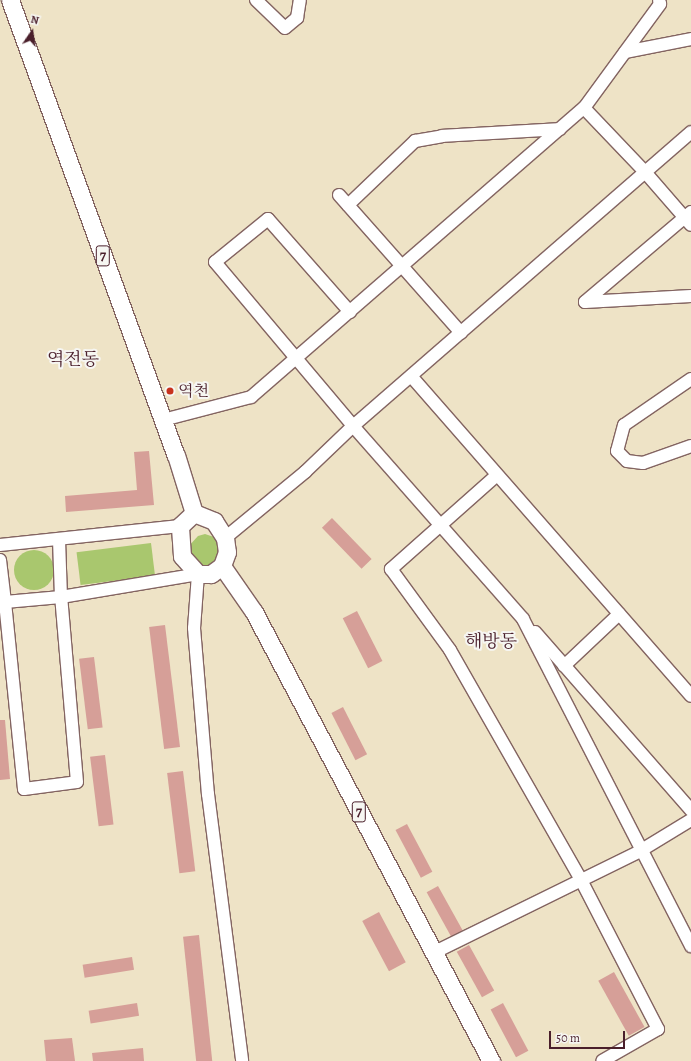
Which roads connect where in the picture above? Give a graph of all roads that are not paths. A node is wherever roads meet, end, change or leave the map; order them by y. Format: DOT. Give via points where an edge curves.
graph roads {
  1 [pos="10,0"];
  2 [pos="256,0"];
  3 [pos="300,0"];
  4 [pos="660,1"];
  5 [pos="691,39"];
  6 [pos="625,52"];
  7 [pos="584,108"];
  8 [pos="560,129"];
  9 [pos="691,132"];
  10 [pos="645,172"];
  11 [pos="339,195"];
  12 [pos="348,205"];
  13 [pos="689,218"];
  14 [pos="402,266"];
  15 [pos="691,296"];
  16 [pos="350,312"];
  17 [pos="461,333"];
  18 [pos="296,358"];
  19 [pos="411,376"];
  20 [pos="691,379"];
  21 [pos="163,420"];
  22 [pos="354,426"];
  23 [pos="691,446"];
  24 [pos="497,475"];
  25 [pos="194,513"];
  26 [pos="440,525"];
  27 [pos="180,526"];
  28 [pos="225,538"];
  29 [pos="59,539"];
  30 [pos="0,545"];
  31 [pos="0,560"];
  32 [pos="222,566"];
  33 [pos="198,574"];
  34 [pos="61,597"];
  35 [pos="5,602"];
  36 [pos="619,614"];
  37 [pos="523,619"];
  38 [pos="564,666"];
  39 [pos="691,696"];
  40 [pos="691,810"];
  41 [pos="691,820"];
  42 [pos="640,851"];
  43 [pos="581,880"];
  44 [pos="691,946"];
  45 [pos="433,953"];
  46 [pos="242,1061"];
  47 [pos="491,1061"];
  48 [pos="602,1061"];
  1 -- 21 [label="highway, 7"];
  2 -- 3 [label="street" via="285,28 297,18"];
  4 -- 6 [label="street"];
  5 -- 6 [label="street"];
  6 -- 7 [label="street"];
  7 -- 8 [label="street"];
  7 -- 10 [label="street"];
  8 -- 12 [label="street" via="442,136 415,141"];
  8 -- 14 [label="street"];
  9 -- 10 [label="street"];
  10 -- 13 [label="street"];
  10 -- 17 [label="street"];
  11 -- 12 [label="street"];
  12 -- 14 [label="street"];
  13 -- 15 [label="street" via="585,302"];
  14 -- 16 [label="street"];
  14 -- 17 [label="street"];
  16 -- 18 [label="street"];
  16 -- 18 [label="street" via="268,219 215,262"];
  17 -- 19 [label="street"];
  18 -- 21 [label="street" via="251,397"];
  18 -- 22 [label="street"];
  19 -- 22 [label="street"];
  19 -- 24 [label="street"];
  20 -- 23 [label="street" via="624,424 618,451 627,461 643,463"];
  21 -- 25 [label="highway, 7"];
  22 -- 26 [label="street"];
  22 -- 28 [label="street" via="305,472"];
  24 -- 26 [label="street"];
  24 -- 36 [label="street"];
  25 -- 27 [label="highway"];
  25 -- 28 [label="highway" via="214,521"];
  26 -- 37 [label="street"];
  26 -- 43 [label="street" via="390,569 450,650"];
  27 -- 29 [label="street"];
  27 -- 33 [label="highway" via="182,556"];
  28 -- 32 [label="highway" via="227,552"];
  29 -- 30 [label="street"];
  29 -- 34 [label="street"];
  31 -- 35 [label="street"];
  32 -- 33 [label="highway" via="211,574"];
  32 -- 45 [label="highway, 7" via="254,612"];
  33 -- 34 [label="street"];
  33 -- 46 [label="street" via="194,628 208,794"];
  34 -- 35 [label="street"];
  34 -- 35 [label="street" via="77,782 24,789"];
  36 -- 38 [label="street"];
  36 -- 39 [label="street"];
  37 -- 38 [label="street"];
  37 -- 42 [label="street"];
  38 -- 40 [label="street"];
  41 -- 42 [label="street"];
  42 -- 43 [label="street"];
  42 -- 44 [label="street"];
  43 -- 45 [label="street"];
  43 -- 48 [label="street" via="658,1029"];
  45 -- 47 [label="highway, 7"];
}
